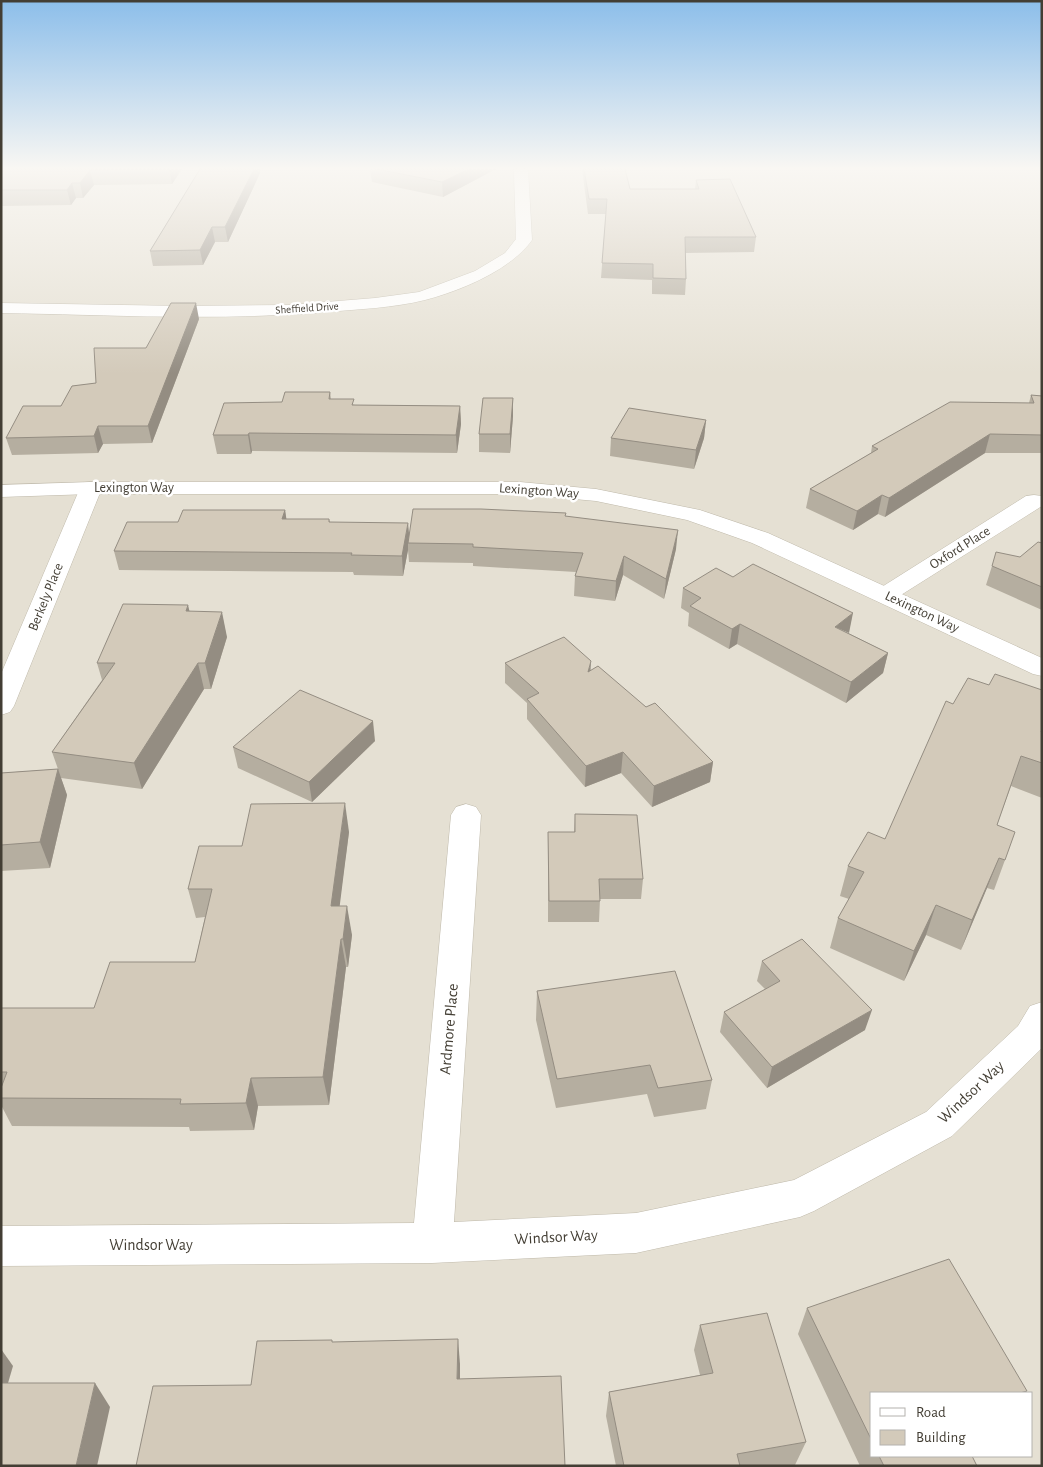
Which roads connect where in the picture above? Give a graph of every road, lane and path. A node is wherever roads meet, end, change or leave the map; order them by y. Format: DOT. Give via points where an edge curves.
graph roads {
  1 [pos="524,237"];
  2 [pos="1,308"];
  3 [pos="91,488"];
  4 [pos="1,491"];
  5 [pos="1034,501"];
  6 [pos="885,595"];
  7 [pos="1042,668"];
  8 [pos="1,706"];
  9 [pos="466,815"];
  10 [pos="1038,1032"];
  11 [pos="432,1243"];
  12 [pos="1,1246"];
  1 -- 2 [label="street, Sheffield Drive" via="510,256 481,274 422,296 375,303 289,310 182,312"];
  3 -- 4 [label="street, Lexington Way"];
  3 -- 6 [label="street, Lexington Way" via="520,488 596,495 692,515 752,535"];
  3 -- 8 [label="street, Berkely Place"];
  5 -- 6 [label="street, Oxford Place"];
  6 -- 7 [label="street, Lexington Way"];
  9 -- 11 [label="street, Ardmore Place"];
  10 -- 11 [label="street, Windsor Way" via="939,1124 800,1198 636,1233"];
  11 -- 12 [label="street, Windsor Way"];
}
